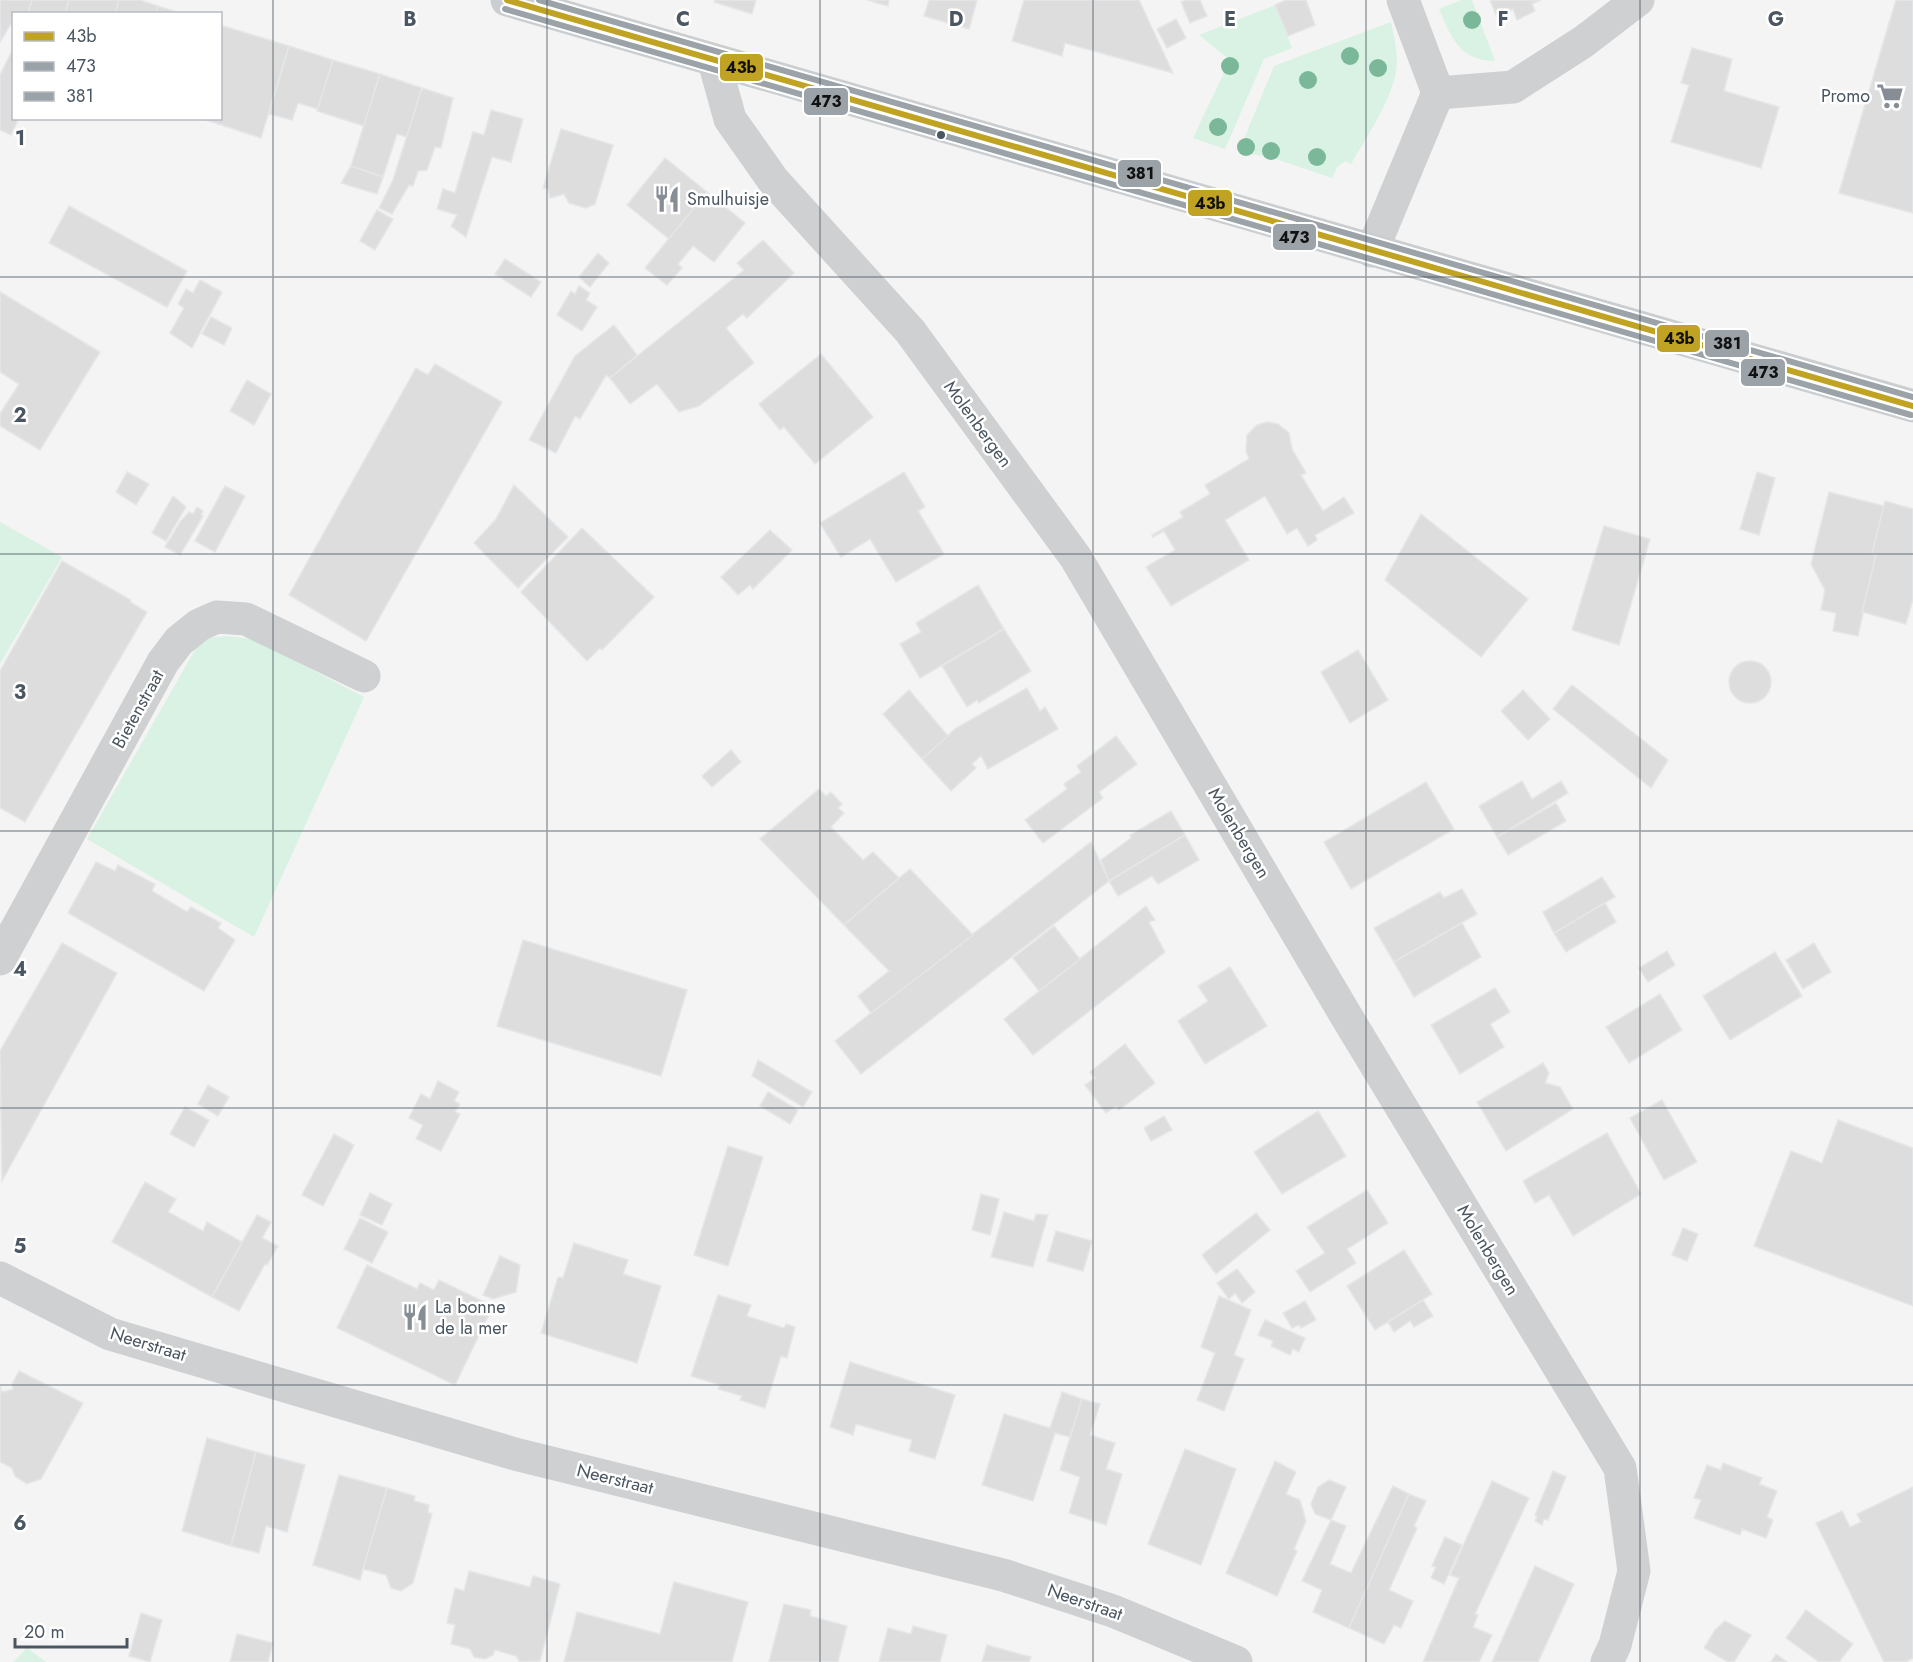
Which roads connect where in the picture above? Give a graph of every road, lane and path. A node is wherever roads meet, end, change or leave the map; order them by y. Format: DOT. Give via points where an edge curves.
graph roads {
  1 [pos="507,0"];
  2 [pos="1403,0"];
  3 [pos="1638,0"];
  4 [pos="714,61"];
  5 [pos="1438,93"];
  6 [pos="1372,251"];
  7 [pos="1913,406"];
  8 [pos="363,676"];
  9 [pos="0,959"];
  10 [pos="0,1278"];
  11 [pos="1236,1662"];
  12 [pos="1607,1662"];
  1 -- 4 [label="main road"];
  2 -- 5 [label="street"];
  3 -- 5 [label="street" via="1583,42 1513,87"];
  4 -- 6 [label="main road"];
  4 -- 12 [label="street, Molenbergen" via="730,119 773,180 910,331 1077,558 1345,1014 1620,1468 1634,1571"];
  5 -- 6 [label="street"];
  6 -- 7 [label="main road"];
  8 -- 9 [label="street, Bietenstraat" via="246,619 217,617 199,625 179,641 163,662"];
  10 -- 11 [label="street, Neerstraat" via="110,1334 515,1454 1003,1575 1113,1611"];
}
